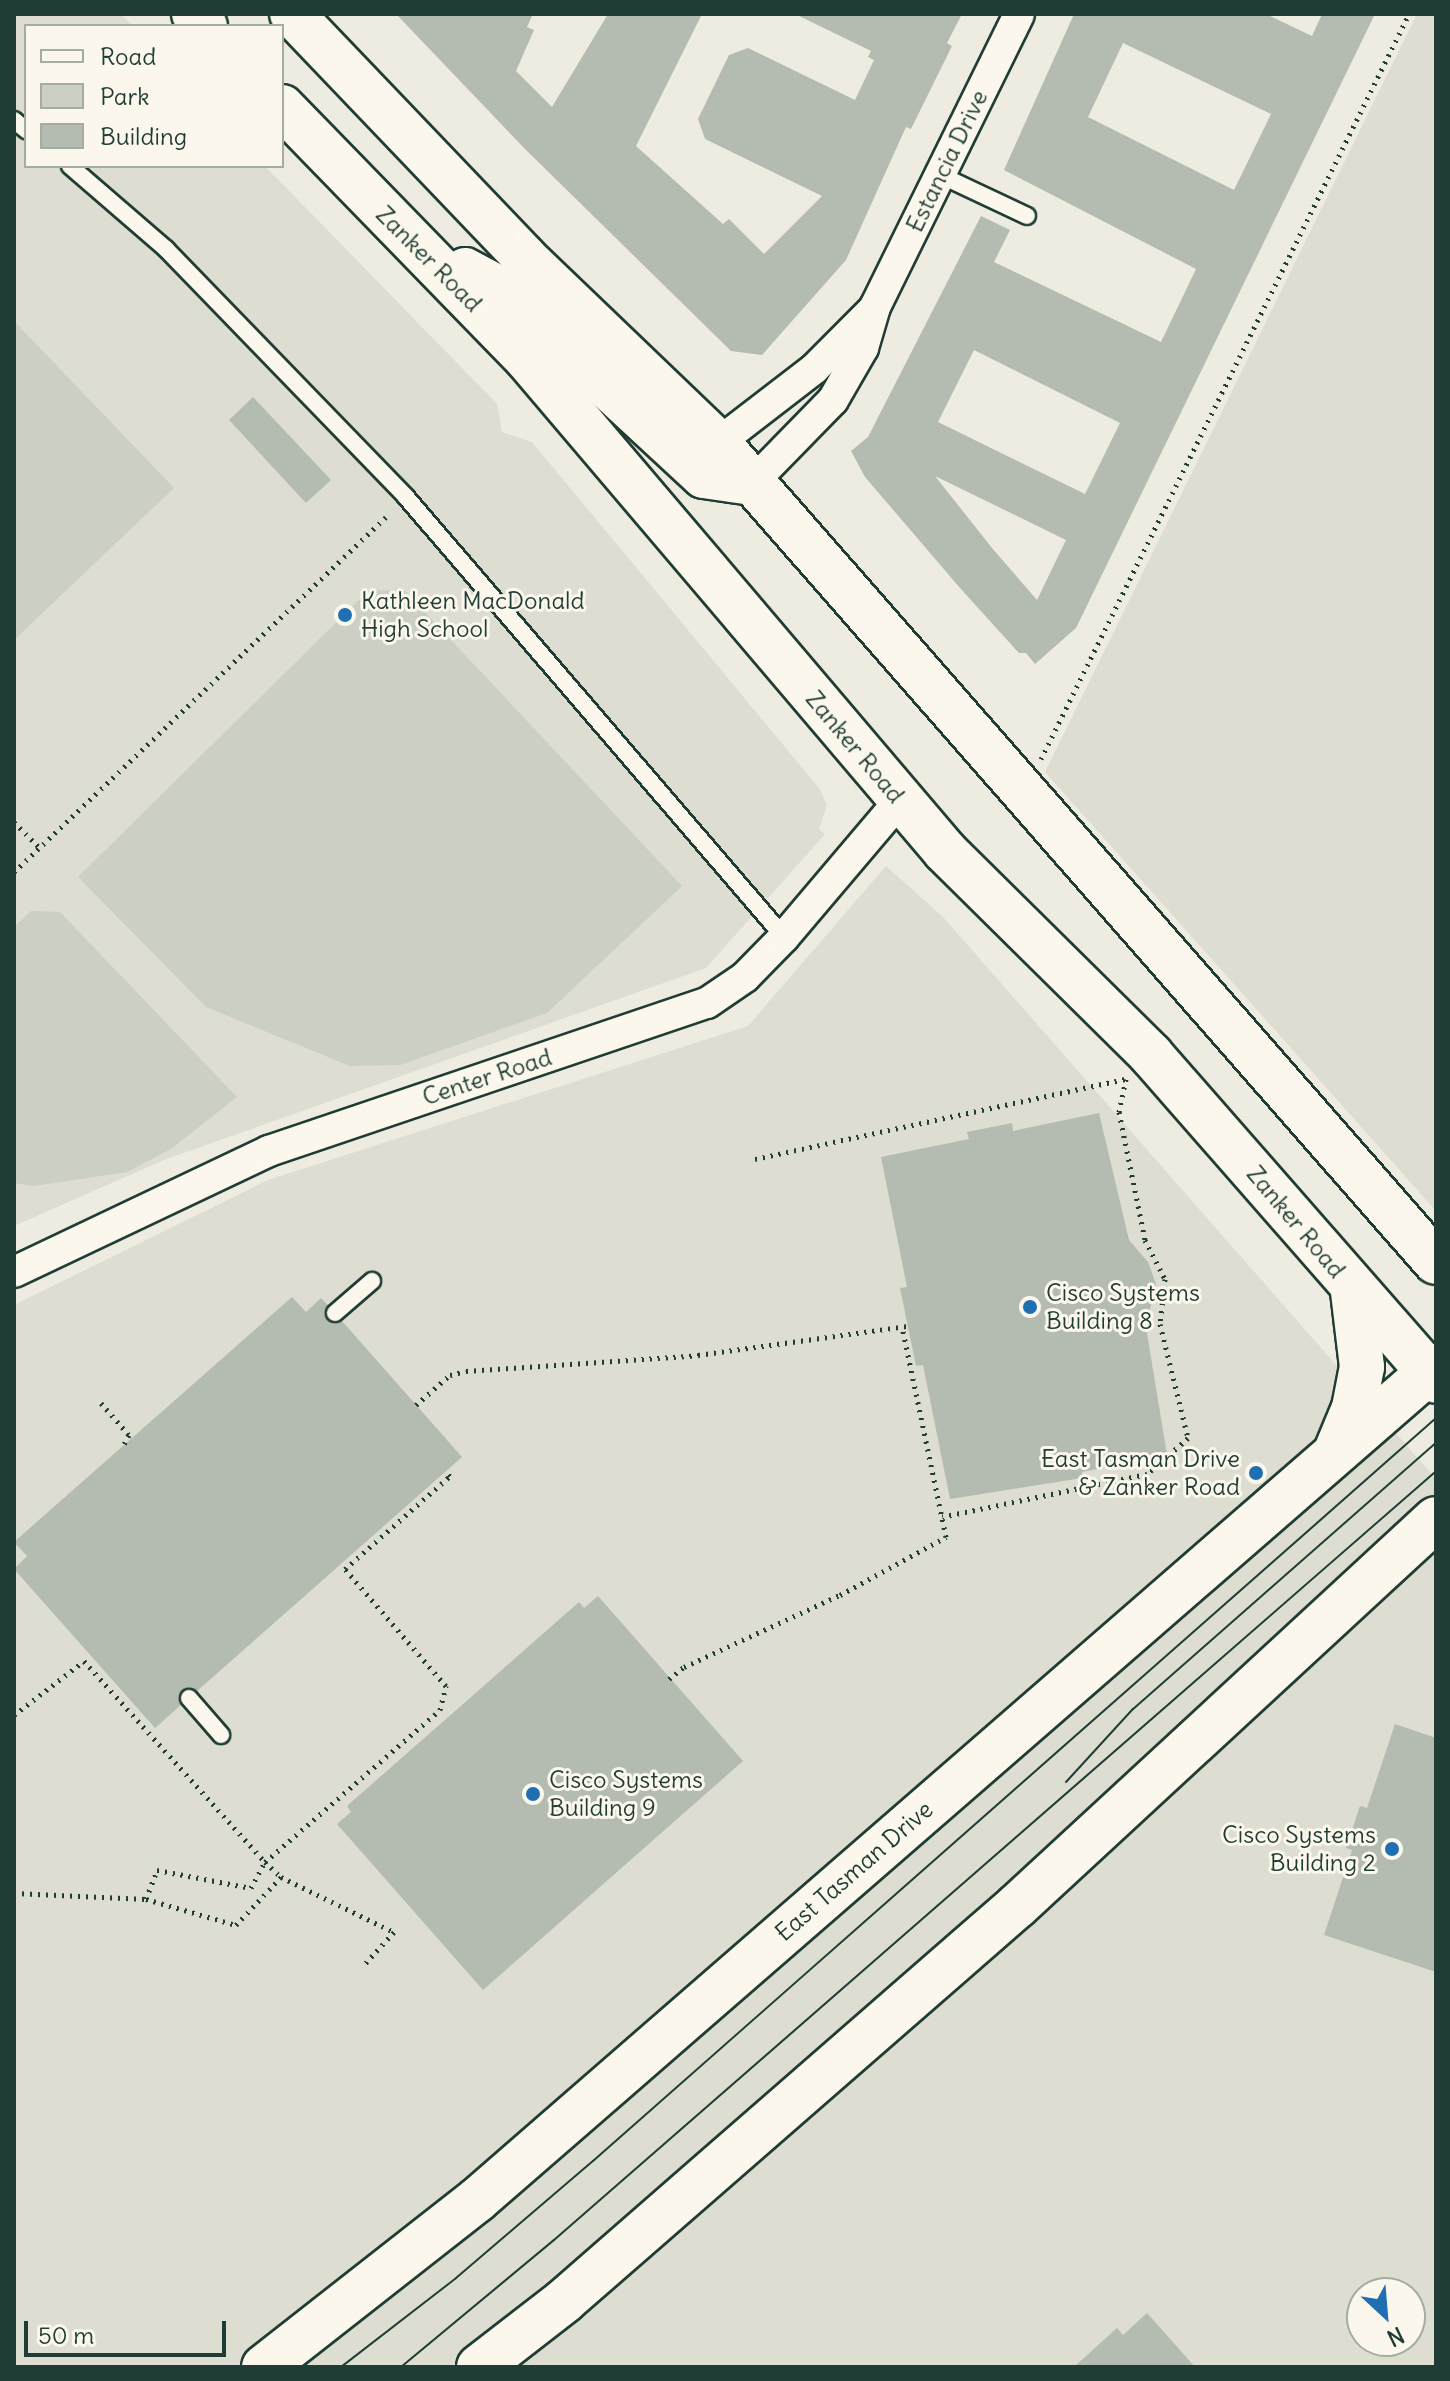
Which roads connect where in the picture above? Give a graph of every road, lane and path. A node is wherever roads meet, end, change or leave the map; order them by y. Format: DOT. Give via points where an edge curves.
graph roads {
  1 [pos="292,14"];
  2 [pos="1019,14"];
  3 [pos="1409,14"];
  4 [pos="284,109"];
  5 [pos="72,168"];
  6 [pos="940,175"];
  7 [pos="1027,216"];
  8 [pos="407,239"];
  9 [pos="875,307"];
  10 [pos="718,443"];
  11 [pos="752,483"];
  12 [pos="386,517"];
  13 [pos="1024,795"];
  14 [pos="900,800"];
  15 [pos="14,822"];
  16 [pos="40,848"];
  17 [pos="14,872"];
  18 [pos="784,937"];
  19 [pos="755,1159"];
  20 [pos="1431,1252"];
  21 [pos="14,1272"];
  22 [pos="372,1281"];
  23 [pos="1353,1292"];
  24 [pos="335,1313"];
  25 [pos="1434,1373"];
  26 [pos="101,1403"];
  27 [pos="416,1405"];
  28 [pos="123,1446"];
  29 [pos="1335,1455"];
  30 [pos="446,1471"];
  31 [pos="942,1517"];
  32 [pos="1426,1536"];
  33 [pos="669,1679"];
  34 [pos="189,1698"];
  35 [pos="14,1715"];
  36 [pos="221,1735"];
  37 [pos="265,1862"];
  38 [pos="281,1877"];
  39 [pos="14,1893"];
  40 [pos="146,1899"];
  41 [pos="363,1966"];
  42 [pos="264,2367"];
  43 [pos="479,2367"];
  1 -- 10 [label="main road" via="524,257"];
  2 -- 6 [label="street, Estancia Drive"];
  3 -- 13 [label="path"];
  4 -- 8 [label="main road, Zanker Road"];
  5 -- 18 [label="lane" via="176,259 406,497"];
  6 -- 7 [label="lane"];
  6 -- 9 [label="street, Estancia Drive"];
  8 -- 11 [label="main road" via="504,291 704,476"];
  8 -- 14 [label="main road, Zanker Road" via="575,413"];
  9 -- 10 [label="street, Estancia Drive" via="814,369"];
  9 -- 11 [label="street, Estancia Drive" via="863,348 833,400"];
  10 -- 11 [label="main road"];
  11 -- 13 [label="main road"];
  12 -- 16 [label="path"];
  13 -- 20 [label="main road"];
  14 -- 18 [label="street, Center Road"];
  14 -- 23 [label="main road, Zanker Road" via="1151,1055"];
  15 -- 16 [label="path"];
  16 -- 17 [label="path"];
  18 -- 21 [label="street, Center Road" via="745,977 707,1003 269,1151"];
  19 -- 31 [label="path" via="1126,1079 1119,1112 1145,1240 1165,1279 1160,1324 1188,1438 1147,1474"];
  22 -- 24 [label="lane"];
  23 -- 25 [label="main road, Zanker Road"];
  23 -- 29 [label="main road" via="1362,1367 1354,1408"];
  25 -- 29 [label="main road, East Tasman Drive"];
  26 -- 28 [label="path" via="129,1435"];
  27 -- 31 [label="path" via="450,1375 466,1371 698,1355 905,1326"];
  29 -- 42 [label="main road, East Tasman Drive" via="512,2170 333,2318"];
  30 -- 37 [label="path" via="450,1476 345,1569 446,1686 440,1710"];
  31 -- 33 [label="path" via="946,1537"];
  32 -- 43 [label="main road" via="1017,1906 564,2301"];
  34 -- 36 [label="lane"];
  35 -- 37 [label="path" via="84,1661"];
  37 -- 38 [label="path"];
  37 -- 40 [label="path" via="251,1888 157,1870"];
  38 -- 40 [label="path" via="236,1925"];
  38 -- 41 [label="path" via="394,1932"];
  39 -- 40 [label="path"];
}
